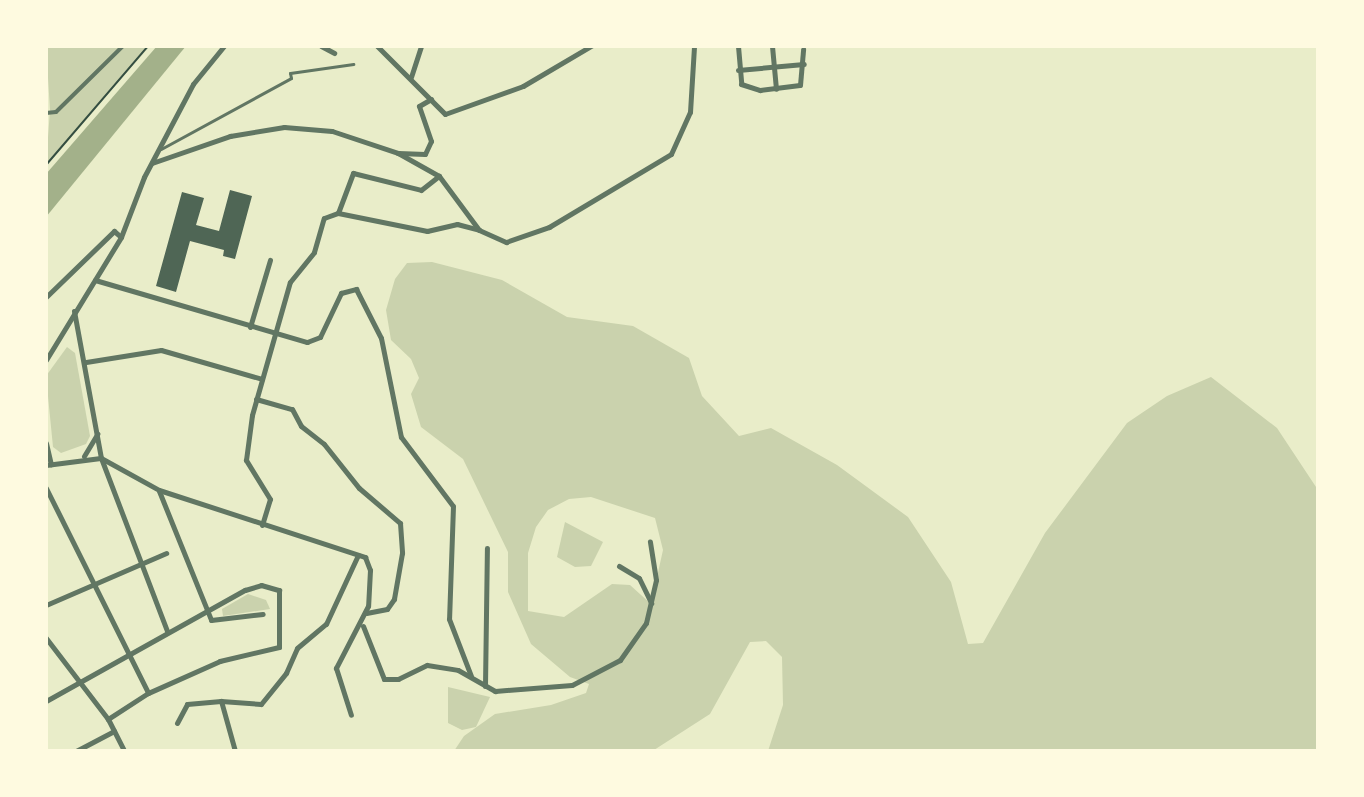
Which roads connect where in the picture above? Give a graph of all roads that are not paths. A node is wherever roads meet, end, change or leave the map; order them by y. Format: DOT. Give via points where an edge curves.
graph roads {
  1 [pos="123,46"];
  2 [pos="224,46"];
  3 [pos="321,46"];
  4 [pos="377,46"];
  5 [pos="421,46"];
  6 [pos="591,46"];
  7 [pos="694,46"];
  8 [pos="738,46"];
  9 [pos="772,46"];
  10 [pos="803,49"];
  11 [pos="334,53"];
  12 [pos="353,64"];
  13 [pos="804,64"];
  14 [pos="773,67"];
  15 [pos="738,70"];
  16 [pos="411,77"];
  17 [pos="776,89"];
  18 [pos="431,99"];
  19 [pos="46,113"];
  20 [pos="158,150"];
  21 [pos="398,153"];
  22 [pos="151,163"];
  23 [pos="439,176"];
  24 [pos="338,213"];
  25 [pos="479,230"];
  26 [pos="121,237"];
  27 [pos="270,260"];
  28 [pos="95,280"];
  29 [pos="46,297"];
  30 [pos="74,311"];
  31 [pos="250,327"];
  32 [pos="275,334"];
  33 [pos="46,360"];
  34 [pos="86,362"];
  35 [pos="262,379"];
  36 [pos="256,399"];
  37 [pos="98,429"];
  38 [pos="46,443"];
  39 [pos="83,458"];
  40 [pos="101,458"];
  41 [pos="48,465"];
  42 [pos="46,488"];
  43 [pos="159,490"];
  44 [pos="262,525"];
  45 [pos="650,541"];
  46 [pos="487,548"];
  47 [pos="166,553"];
  48 [pos="358,555"];
  49 [pos="142,563"];
  50 [pos="619,566"];
  51 [pos="95,584"];
  52 [pos="651,604"];
  53 [pos="46,605"];
  54 [pos="209,613"];
  55 [pos="366,613"];
  56 [pos="263,614"];
  57 [pos="362,625"];
  58 [pos="167,631"];
  59 [pos="46,638"];
  60 [pos="127,653"];
  61 [pos="471,676"];
  62 [pos="79,680"];
  63 [pos="485,686"];
  64 [pos="148,693"];
  65 [pos="46,701"];
  66 [pos="221,701"];
  67 [pos="351,715"];
  68 [pos="108,719"];
  69 [pos="177,723"];
  70 [pos="114,731"];
  71 [pos="76,751"];
  72 [pos="124,751"];
  73 [pos="235,751"];
  1 -- 19 [label="street" via="56,112"];
  2 -- 20 [label="street" via="193,84"];
  3 -- 11 [label="street"];
  4 -- 16 [label="street"];
  5 -- 16 [label="street"];
  6 -- 18 [label="street" via="523,86 445,114"];
  7 -- 25 [label="street" via="690,112 671,154 549,227 506,242"];
  8 -- 15 [label="street"];
  9 -- 14 [label="street"];
  10 -- 13 [label="street"];
  12 -- 20 [label="lane" via="290,73 291,78"];
  13 -- 14 [label="street"];
  13 -- 17 [label="street" via="800,85"];
  14 -- 15 [label="street"];
  14 -- 17 [label="street"];
  15 -- 17 [label="street" via="741,84 749,89"];
  16 -- 18 [label="street"];
  18 -- 21 [label="street" via="419,106 429,131 428,150"];
  20 -- 22 [label="street"];
  21 -- 22 [label="street" via="332,131 284,127 230,136"];
  21 -- 23 [label="street"];
  22 -- 26 [label="street"];
  23 -- 24 [label="street" via="421,190 353,173"];
  23 -- 25 [label="street"];
  24 -- 25 [label="street" via="427,231 457,224"];
  24 -- 32 [label="street" via="324,218 314,252 290,282"];
  26 -- 28 [label="street"];
  26 -- 29 [label="street" via="114,231"];
  27 -- 31 [label="street"];
  28 -- 30 [label="street"];
  28 -- 31 [label="street"];
  30 -- 33 [label="street"];
  30 -- 34 [label="street"];
  31 -- 32 [label="street"];
  32 -- 35 [label="street"];
  32 -- 61 [label="street" via="315,342 341,293 356,289 381,338 401,437 453,506 449,619"];
  34 -- 35 [label="street" via="161,350"];
  34 -- 37 [label="street"];
  35 -- 36 [label="street"];
  36 -- 44 [label="street" via="245,452 270,499"];
  36 -- 55 [label="street" via="292,409 301,426 324,444 359,488 400,523 402,553 394,599 387,609"];
  37 -- 39 [label="street"];
  37 -- 40 [label="street"];
  38 -- 41 [label="street"];
  39 -- 40 [label="street"];
  39 -- 41 [label="street"];
  40 -- 43 [label="street"];
  40 -- 49 [label="street"];
  42 -- 51 [label="street"];
  43 -- 44 [label="street"];
  43 -- 54 [label="street"];
  44 -- 48 [label="street"];
  45 -- 52 [label="street" via="656,580"];
  46 -- 63 [label="street"];
  47 -- 49 [label="street"];
  48 -- 55 [label="street" via="370,570"];
  48 -- 66 [label="street" via="326,624 297,648 286,673 261,704"];
  49 -- 51 [label="street"];
  49 -- 58 [label="street"];
  50 -- 52 [label="street" via="639,578"];
  51 -- 53 [label="street"];
  51 -- 60 [label="street"];
  52 -- 63 [label="street" via="635,640 598,676 572,685 504,692"];
  54 -- 56 [label="street" via="211,620"];
  54 -- 58 [label="street"];
  54 -- 64 [label="street" via="245,590 261,585 279,590 279,647 220,661"];
  55 -- 57 [label="street"];
  57 -- 61 [label="street" via="384,679 398,679 427,665"];
  57 -- 67 [label="street" via="336,668"];
  58 -- 60 [label="street"];
  59 -- 62 [label="street"];
  60 -- 62 [label="street"];
  60 -- 64 [label="street"];
  61 -- 63 [label="street"];
  62 -- 65 [label="street"];
  62 -- 68 [label="street"];
  64 -- 68 [label="street"];
  66 -- 69 [label="street" via="187,704"];
  66 -- 73 [label="street"];
  68 -- 70 [label="street"];
  70 -- 71 [label="street"];
  70 -- 72 [label="street"];
}
